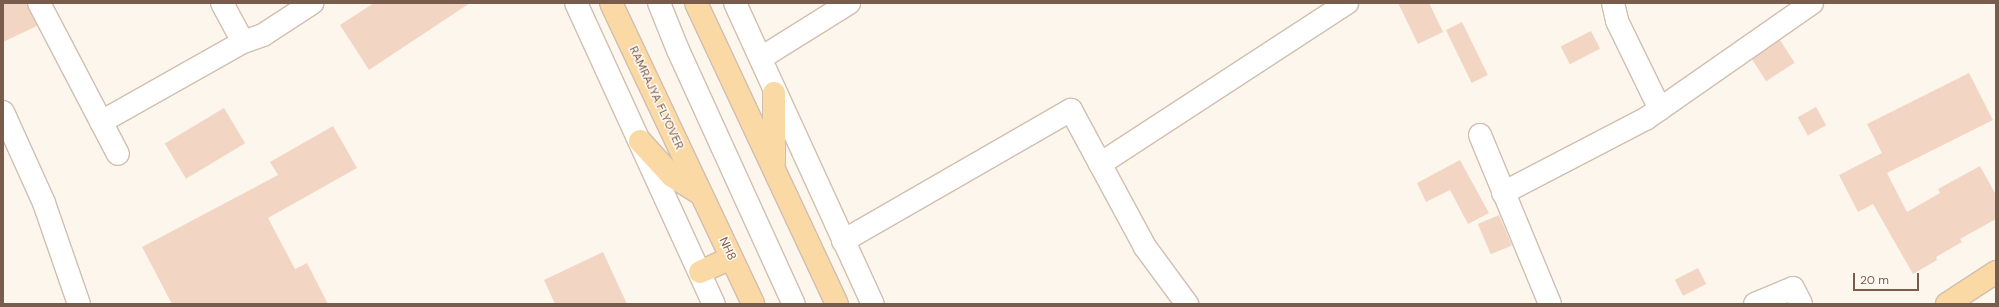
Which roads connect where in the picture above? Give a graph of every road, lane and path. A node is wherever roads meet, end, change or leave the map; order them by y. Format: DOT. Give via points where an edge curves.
graph roads {
  1 [pos="39,3"];
  2 [pos="222,3"];
  3 [pos="312,3"];
  4 [pos="576,3"];
  5 [pos="611,3"];
  6 [pos="650,3"];
  7 [pos="659,3"];
  8 [pos="696,3"];
  9 [pos="735,3"];
  10 [pos="849,3"];
  11 [pos="1347,3"];
  12 [pos="1613,3"];
  13 [pos="1812,3"];
  14 [pos="243,42"];
  15 [pos="678,50"];
  16 [pos="761,58"];
  17 [pos="774,93"];
  18 [pos="1660,109"];
  19 [pos="3,112"];
  20 [pos="101,122"];
  21 [pos="1480,135"];
  22 [pos="640,141"];
  23 [pos="118,154"];
  24 [pos="1100,164"];
  25 [pos="774,169"];
  26 [pos="1503,193"];
  27 [pos="701,194"];
  28 [pos="843,241"];
  29 [pos="731,258"];
  30 [pos="700,272"];
  31 [pos="1996,272"];
  32 [pos="79,304"];
  33 [pos="714,304"];
  34 [pos="753,304"];
  35 [pos="794,304"];
  36 [pos="837,304"];
  37 [pos="872,304"];
  38 [pos="1187,304"];
  39 [pos="1550,304"];
  40 [pos="1755,304"];
  41 [pos="1801,304"];
  42 [pos="1947,304"];
  1 -- 20 [label="street"];
  2 -- 14 [label="street"];
  3 -- 14 [label="street" via="263,35"];
  4 -- 22 [label="street"];
  5 -- 27 [label="main road, RAMRAJYA FLYOVER"];
  6 -- 15 [label="street"];
  7 -- 15 [label="street"];
  8 -- 25 [label="main road"];
  9 -- 16 [label="street"];
  10 -- 16 [label="street"];
  11 -- 24 [label="street"];
  12 -- 18 [label="street" via="1616,21"];
  13 -- 18 [label="street"];
  14 -- 20 [label="street"];
  15 -- 35 [label="street"];
  16 -- 17 [label="street"];
  17 -- 25 [label="main road"];
  17 -- 28 [label="street"];
  18 -- 26 [label="street"];
  19 -- 32 [label="street" via="44,203"];
  20 -- 23 [label="street"];
  21 -- 26 [label="street"];
  22 -- 27 [label="main road" via="672,176"];
  22 -- 30 [label="street"];
  24 -- 28 [label="street" via="1071,110"];
  24 -- 38 [label="street" via="1145,247"];
  25 -- 36 [label="main road"];
  26 -- 39 [label="street"];
  27 -- 29 [label="main road, NH8"];
  28 -- 37 [label="street"];
  29 -- 30 [label="main road"];
  29 -- 34 [label="main road, NH8"];
  30 -- 33 [label="street"];
  31 -- 42 [label="main road"];
  40 -- 41 [label="street" via="1793,288"];
}
